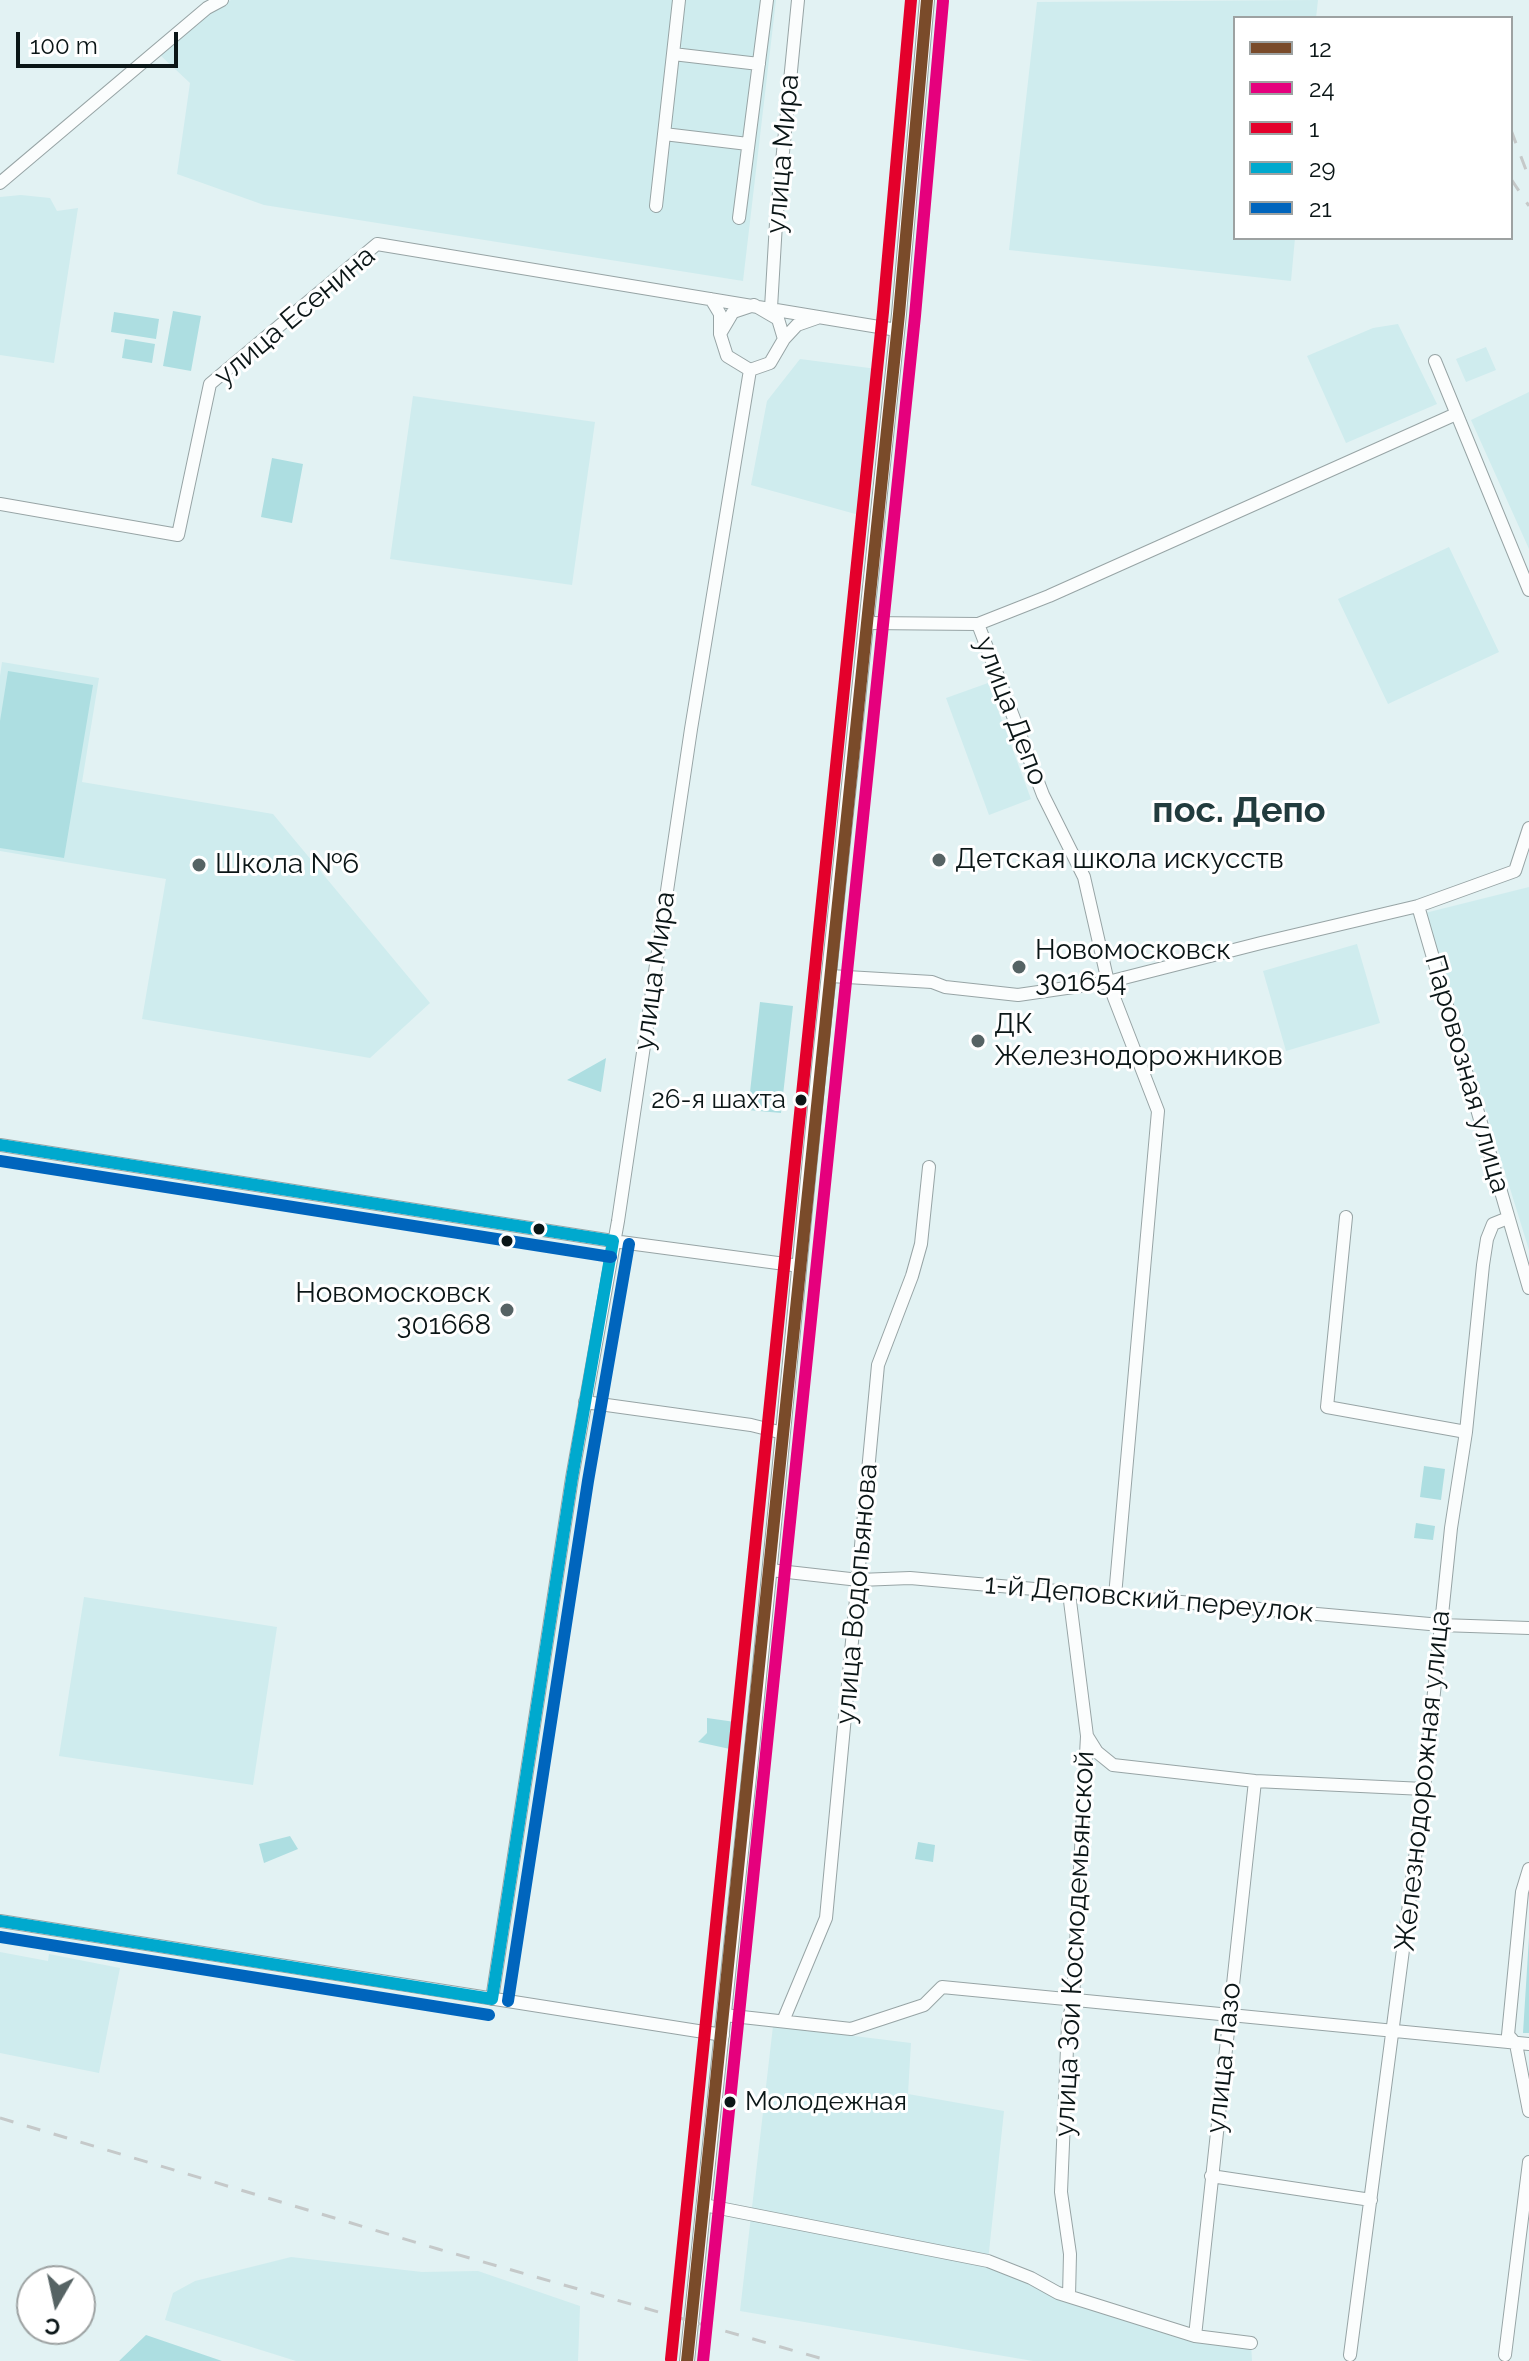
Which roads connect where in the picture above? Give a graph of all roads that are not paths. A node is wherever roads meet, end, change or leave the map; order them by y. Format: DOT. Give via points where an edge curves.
graph roads {
  1 [pos="222,0"];
  2 [pos="679,0"];
  3 [pos="767,0"];
  4 [pos="798,0"];
  5 [pos="927,0"];
  6 [pos="673,54"];
  7 [pos="759,64"];
  8 [pos="664,134"];
  9 [pos="748,144"];
  10 [pos="0,183"];
  11 [pos="656,206"];
  12 [pos="739,218"];
  13 [pos="711,299"];
  14 [pos="754,305"];
  15 [pos="771,308"];
  16 [pos="822,317"];
  17 [pos="897,330"];
  18 [pos="720,334"];
  19 [pos="784,339"];
  20 [pos="1435,361"];
  21 [pos="750,370"];
  22 [pos="1456,414"];
  23 [pos="0,504"];
  24 [pos="1529,590"];
  25 [pos="867,623"];
  26 [pos="978,624"];
  27 [pos="1529,828"];
  28 [pos="1418,906"];
  29 [pos="830,976"];
  30 [pos="1108,982"];
  31 [pos="0,1145"];
  32 [pos="929,1167"];
  33 [pos="1346,1217"];
  34 [pos="1508,1218"];
  35 [pos="613,1241"];
  36 [pos="800,1266"];
  37 [pos="1529,1288"];
  38 [pos="585,1402"];
  39 [pos="1466,1432"];
  40 [pos="783,1433"];
  41 [pos="770,1570"];
  42 [pos="859,1580"];
  43 [pos="1069,1593"];
  44 [pos="1115,1596"];
  45 [pos="1441,1625"];
  46 [pos="1529,1628"];
  47 [pos="1087,1736"];
  48 [pos="1255,1781"];
  49 [pos="1424,1789"];
  50 [pos="1529,1869"];
  51 [pos="0,1921"];
  52 [pos="492,1999"];
  53 [pos="1073,2000"];
  54 [pos="724,2015"];
  55 [pos="1229,2016"];
  56 [pos="783,2021"];
  57 [pos="1394,2033"];
  58 [pos="723,2035"];
  59 [pos="1522,2044"];
  60 [pos="1529,2111"];
  61 [pos="1529,2162"];
  62 [pos="1211,2176"];
  63 [pos="1371,2200"];
  64 [pos="704,2205"];
  65 [pos="1069,2296"];
  66 [pos="1195,2336"];
  67 [pos="1251,2343"];
  68 [pos="1350,2355"];
  69 [pos="1505,2355"];
  70 [pos="687,2361"];
  1 -- 10 [label="street"];
  2 -- 6 [label="street"];
  3 -- 7 [label="street"];
  4 -- 15 [label="street, улица Мира"];
  5 -- 17 [label="main road"];
  6 -- 7 [label="street"];
  6 -- 8 [label="street"];
  7 -- 9 [label="street"];
  8 -- 9 [label="street"];
  8 -- 11 [label="street"];
  9 -- 12 [label="street"];
  13 -- 14 [label="street, улица Есенина"];
  13 -- 18 [label="street" via="720,314"];
  13 -- 23 [label="street, улица Есенина" via="377,244 210,384 178,535"];
  14 -- 15 [label="street, улица Есенина"];
  14 -- 18 [label="street" via="733,312"];
  14 -- 19 [label="street" via="778,319"];
  15 -- 16 [label="street, улица Есенина"];
  16 -- 17 [label="street, улица Есенина"];
  16 -- 19 [label="street" via="797,325"];
  17 -- 25 [label="main road"];
  18 -- 21 [label="street" via="727,356"];
  19 -- 21 [label="street" via="770,363"];
  20 -- 22 [label="street"];
  21 -- 35 [label="street, улица Мира"];
  22 -- 24 [label="street"];
  22 -- 26 [label="street, улица Депо"];
  25 -- 26 [label="street"];
  25 -- 29 [label="main road"];
  26 -- 30 [label="street, улица Депо" via="1043,795 1084,877"];
  27 -- 28 [label="street" via="1515,871"];
  28 -- 30 [label="street"];
  28 -- 34 [label="street, Паровозная улица"];
  29 -- 30 [label="street" via="932,982 1018,995"];
  29 -- 36 [label="main road"];
  30 -- 44 [label="street" via="1158,1111"];
  31 -- 35 [label="street"];
  32 -- 42 [label="street, улица Водопьянова" via="921,1244 878,1365"];
  33 -- 39 [label="street" via="1327,1407"];
  34 -- 37 [label="street, Паровозная улица"];
  34 -- 39 [label="street, Железнодорожная улица" via="1493,1224 1487,1239"];
  35 -- 36 [label="street"];
  35 -- 38 [label="street, улица Мира"];
  36 -- 40 [label="main road"];
  38 -- 40 [label="street"];
  38 -- 52 [label="street, улица Мира"];
  39 -- 45 [label="street, Железнодорожная улица"];
  40 -- 41 [label="main road"];
  41 -- 42 [label="street, 1-й Деповский переулок"];
  41 -- 54 [label="main road"];
  42 -- 43 [label="street, 1-й Деповский переулок" via="910,1578"];
  42 -- 56 [label="street, улица Водопьянова" via="826,1918"];
  43 -- 44 [label="street, 1-й Деповский переулок"];
  43 -- 47 [label="street, улица Зои Космодемьянской"];
  44 -- 45 [label="street, 1-й Деповский переулок"];
  45 -- 46 [label="street, 1-й Деповский переулок"];
  45 -- 49 [label="street, Железнодорожная улица"];
  47 -- 48 [label="street" via="1113,1765"];
  47 -- 53 [label="street, улица Зои Космодемьянской"];
  48 -- 49 [label="street"];
  48 -- 55 [label="street, улица Лазо"];
  49 -- 57 [label="street, Железнодорожная улица"];
  50 -- 59 [label="street" via="1522,1892 1508,2035"];
  51 -- 52 [label="street"];
  52 -- 58 [label="street"];
  53 -- 55 [label="street"];
  53 -- 56 [label="street" via="942,1987 924,2005 851,2029"];
  53 -- 65 [label="street, улица Зои Космодемьянской" via="1061,2192 1070,2254"];
  54 -- 56 [label="street"];
  54 -- 58 [label="main road"];
  55 -- 57 [label="street"];
  55 -- 62 [label="street, улица Лазо"];
  57 -- 59 [label="street"];
  57 -- 63 [label="street, Железнодорожная улица"];
  58 -- 64 [label="main road"];
  59 -- 60 [label="street"];
  61 -- 69 [label="street"];
  62 -- 63 [label="street"];
  62 -- 66 [label="street, улица Лазо"];
  63 -- 68 [label="street, Железнодорожная улица"];
  64 -- 65 [label="street" via="988,2261"];
  64 -- 70 [label="main road"];
  65 -- 66 [label="street"];
  66 -- 67 [label="street"];
}
